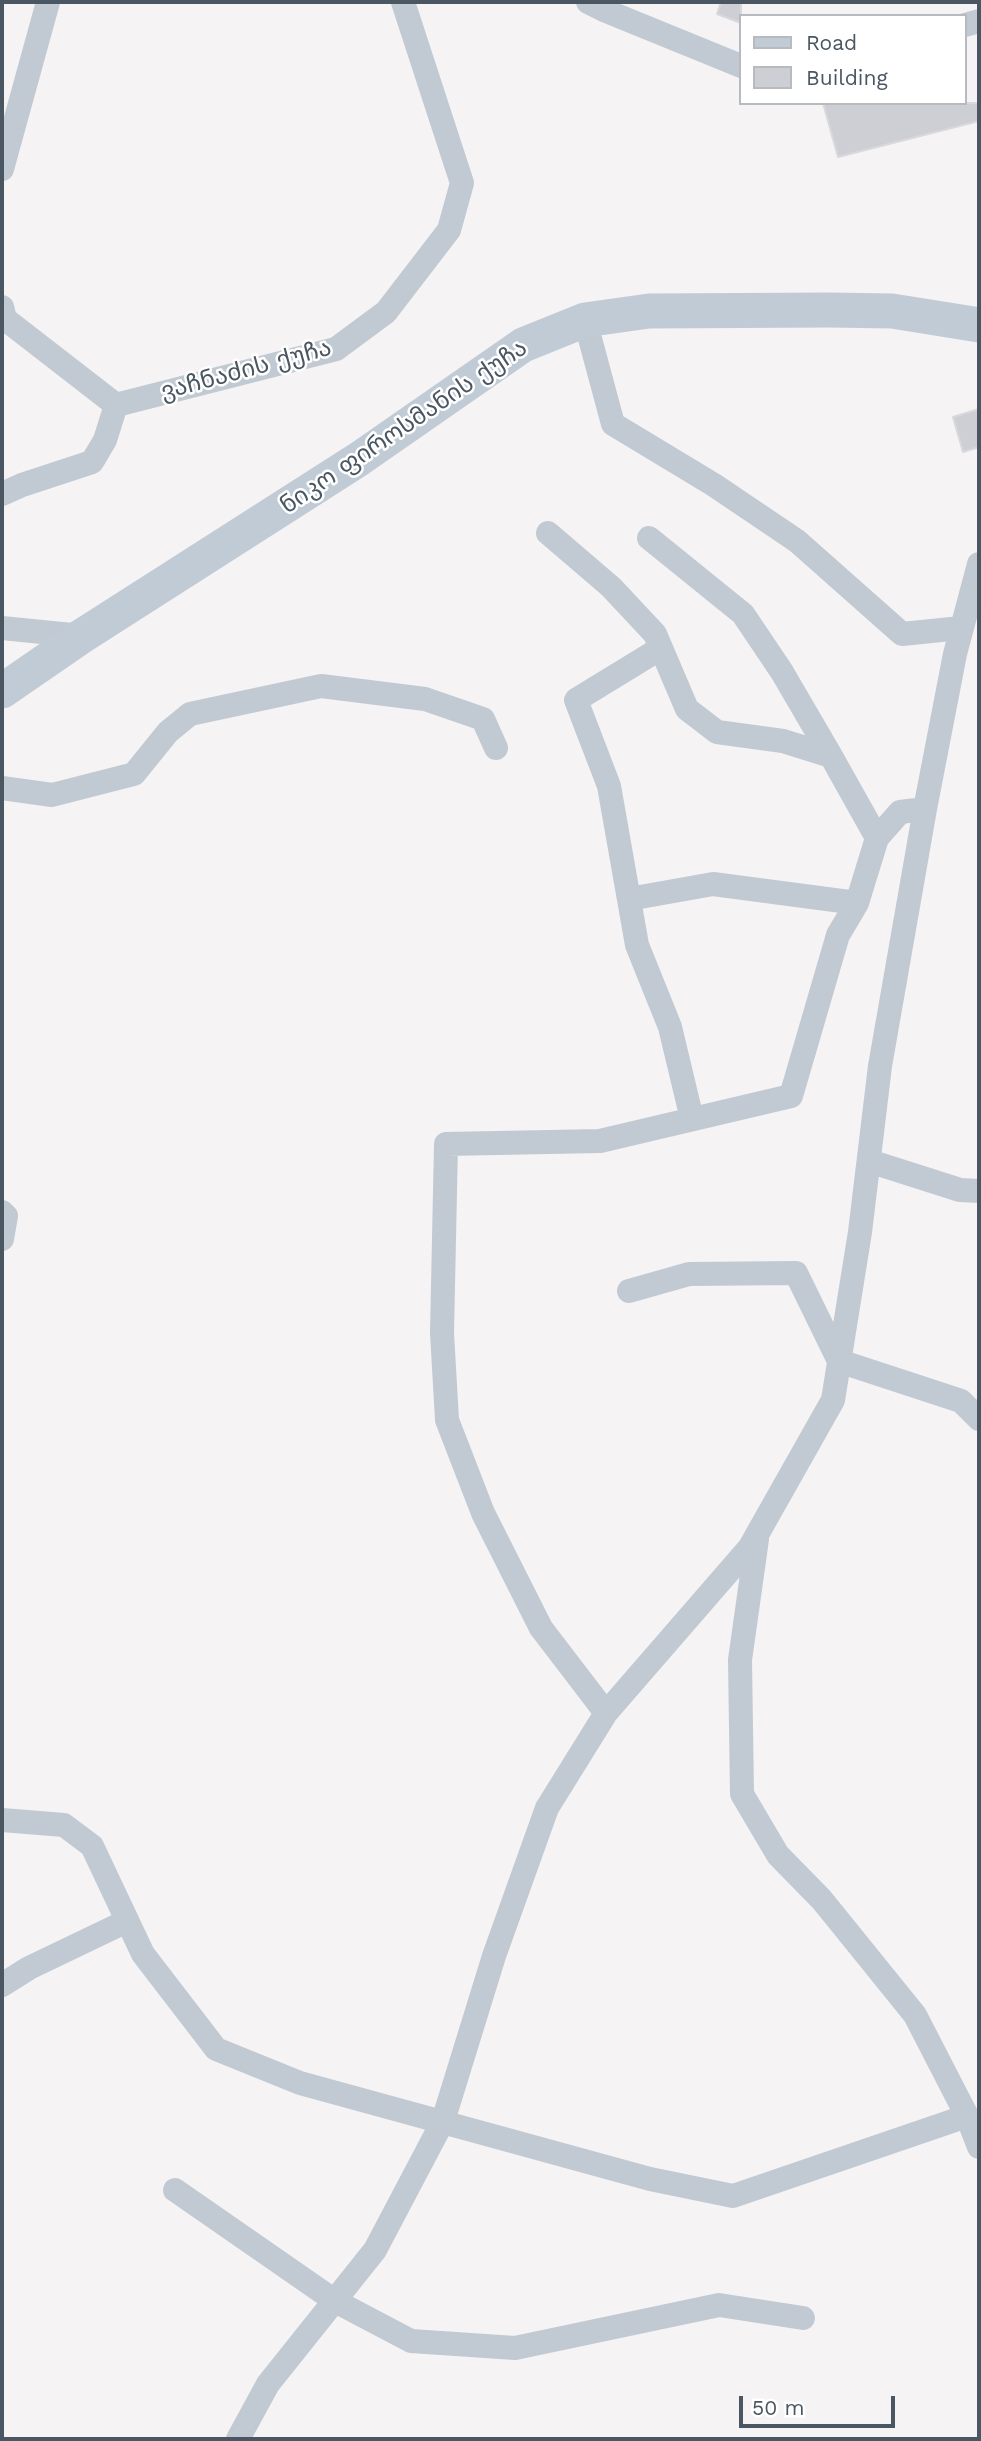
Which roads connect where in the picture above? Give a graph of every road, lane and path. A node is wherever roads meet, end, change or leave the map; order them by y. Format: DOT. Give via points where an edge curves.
graph roads {
  1 [pos="48,2"];
  2 [pos="403,2"];
  3 [pos="588,2"];
  4 [pos="740,66"];
  5 [pos="2,169"];
  6 [pos="2,307"];
  7 [pos="585,320"];
  8 [pos="979,325"];
  9 [pos="116,404"];
  10 [pos="2,494"];
  11 [pos="548,533"];
  12 [pos="649,538"];
  13 [pos="979,564"];
  14 [pos="2,628"];
  15 [pos="961,628"];
  16 [pos="82,636"];
  17 [pos="661,648"];
  18 [pos="2,691"];
  19 [pos="496,748"];
  20 [pos="831,756"];
  21 [pos="2,788"];
  22 [pos="925,809"];
  23 [pos="877,838"];
  24 [pos="629,899"];
  25 [pos="857,903"];
  26 [pos="692,1119"];
  27 [pos="869,1161"];
  28 [pos="979,1191"];
  29 [pos="2,1212"];
  30 [pos="2,1239"];
  31 [pos="629,1292"];
  32 [pos="839,1361"];
  33 [pos="979,1419"];
  34 [pos="758,1531"];
  35 [pos="606,1713"];
  36 [pos="2,1820"];
  37 [pos="127,1921"];
  38 [pos="2,1984"];
  39 [pos="967,2116"];
  40 [pos="443,2121"];
  41 [pos="979,2147"];
  42 [pos="175,2190"];
  43 [pos="335,2301"];
  44 [pos="803,2318"];
  45 [pos="238,2439"];
  1 -- 5 [label="street"];
  2 -- 9 [label="street, ვაჩნაძის ქუჩა" via="462,183 449,230 386,312 336,349"];
  3 -- 4 [label="street"];
  6 -- 9 [label="street" via="5,319"];
  7 -- 8 [label="main road, ნიკო ფიროსმანის ქუჩა" via="649,311 830,310 891,311"];
  7 -- 15 [label="street" via="613,424 797,541 902,634"];
  7 -- 16 [label="main road, ნიკო ფიროსმანის ქუჩა" via="523,345 359,459"];
  9 -- 10 [label="street" via="105,440 92,462"];
  11 -- 17 [label="street" via="611,587 655,634"];
  12 -- 20 [label="street" via="743,614"];
  13 -- 15 [label="street"];
  14 -- 16 [label="street"];
  15 -- 22 [label="street"];
  16 -- 18 [label="main road, ნიკო ფიროსმანის ქუჩა"];
  17 -- 20 [label="street" via="687,709 717,732 783,741"];
  17 -- 24 [label="street" via="576,701 609,786"];
  19 -- 21 [label="street" via="483,719 425,699 321,686 190,714 168,732 134,774 52,795"];
  20 -- 23 [label="street"];
  22 -- 23 [label="street" via="900,812"];
  22 -- 27 [label="street" via="880,1066"];
  23 -- 25 [label="street"];
  24 -- 25 [label="street" via="713,884"];
  24 -- 26 [label="street" via="637,945 670,1027"];
  25 -- 26 [label="street" via="838,935 791,1096"];
  26 -- 35 [label="street" via="600,1141 446,1144 442,1333 447,1420 483,1513 541,1628"];
  27 -- 28 [label="street" via="960,1190"];
  27 -- 32 [label="street"];
  29 -- 30 [label="street" via="6,1216"];
  31 -- 32 [label="street" via="689,1274 796,1273"];
  32 -- 33 [label="street" via="961,1401"];
  32 -- 34 [label="street" via="833,1400"];
  34 -- 35 [label="street" via="750,1547"];
  34 -- 39 [label="street" via="740,1660 742,1794 778,1855 822,1900 915,2015"];
  35 -- 40 [label="street" via="547,1808 494,1956"];
  36 -- 37 [label="street" via="64,1825 92,1846"];
  37 -- 38 [label="street"];
  37 -- 40 [label="street" via="143,1954 216,2049 300,2083"];
  39 -- 40 [label="street" via="733,2196 650,2179"];
  39 -- 41 [label="street"];
  40 -- 43 [label="street" via="375,2250"];
  42 -- 43 [label="street"];
  43 -- 44 [label="street" via="411,2341 515,2348 719,2305"];
  43 -- 45 [label="street" via="268,2384"];
}
